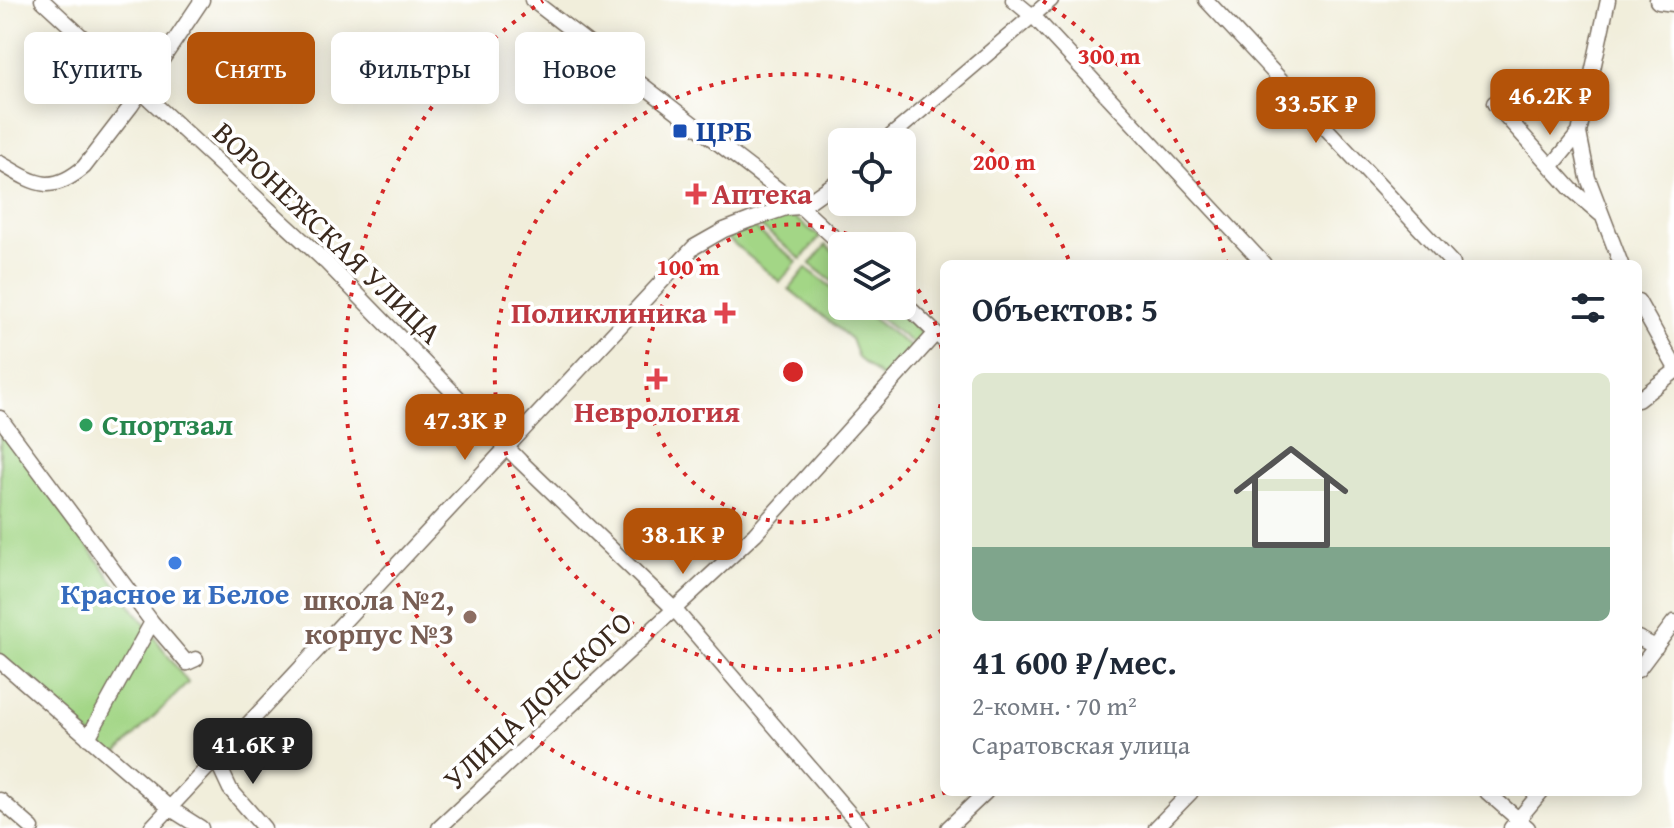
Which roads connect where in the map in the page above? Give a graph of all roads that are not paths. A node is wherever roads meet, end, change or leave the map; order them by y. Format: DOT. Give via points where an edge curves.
graph roads {
  1 [pos="42,0"];
  2 [pos="202,0"];
  3 [pos="532,0"];
  4 [pos="1013,0"];
  5 [pos="1051,0"];
  6 [pos="1206,0"];
  7 [pos="1608,0"];
  8 [pos="1659,0"];
  9 [pos="1674,2"];
  10 [pos="1032,16"];
  11 [pos="76,32"];
  12 [pos="171,46"];
  13 [pos="1494,103"];
  14 [pos="131,104"];
  15 [pos="153,104"];
  16 [pos="900,128"];
  17 [pos="1579,133"];
  18 [pos="0,163"];
  19 [pos="1551,167"];
  20 [pos="828,188"];
  21 [pos="801,207"];
  22 [pos="1600,215"];
  23 [pos="828,232"];
  24 [pos="1260,260"];
  25 [pos="1449,260"];
  26 [pos="1619,260"];
  27 [pos="1642,308"];
  28 [pos="916,314"];
  29 [pos="940,337"];
  30 [pos="1674,365"];
  31 [pos="1674,372"];
  32 [pos="1642,397"];
  33 [pos="0,418"];
  34 [pos="507,445"];
  35 [pos="675,610"];
  36 [pos="152,622"];
  37 [pos="1674,622"];
  38 [pos="1642,640"];
  39 [pos="1656,647"];
  40 [pos="196,659"];
  41 [pos="0,661"];
  42 [pos="1642,665"];
  43 [pos="88,738"];
  44 [pos="216,759"];
  45 [pos="982,796"];
  46 [pos="1187,796"];
  47 [pos="1491,796"];
  48 [pos="1538,796"];
  49 [pos="0,800"];
  50 [pos="171,809"];
  51 [pos="1519,825"];
  52 [pos="32,828"];
  53 [pos="151,828"];
  54 [pos="201,828"];
  55 [pos="264,828"];
  56 [pos="439,828"];
  57 [pos="862,828"];
  58 [pos="948,828"];
  59 [pos="1156,828"];
  1 -- 11 [label="street, ВОРОНЕЖСКАЯ УЛИЦА"];
  2 -- 12 [label="street"];
  3 -- 21 [label="street"];
  4 -- 10 [label="street"];
  5 -- 10 [label="street"];
  6 -- 25 [label="street"];
  7 -- 17 [label="street"];
  8 -- 9 [label="main road"];
  10 -- 16 [label="street"];
  10 -- 24 [label="street"];
  13 -- 19 [label="street"];
  14 -- 18 [label="street" via="84,167 64,183 32,182"];
  15 -- 34 [label="street, ВОРОНЕЖСКАЯ УЛИЦА" via="327,263"];
  17 -- 19 [label="street"];
  17 -- 22 [label="street"];
  19 -- 22 [label="street"];
  20 -- 21 [label="street"];
  21 -- 23 [label="street"];
  21 -- 34 [label="street" via="750,220 694,247"];
  22 -- 26 [label="street"];
  27 -- 30 [label="street"];
  28 -- 29 [label="street"];
  29 -- 35 [label="street, УЛИЦА ДОНСКОГО" via="755,534"];
  31 -- 32 [label="street"];
  33 -- 36 [label="street"];
  34 -- 35 [label="street, ВОРОНЕЖСКАЯ УЛИЦА"];
  34 -- 44 [label="street"];
  35 -- 56 [label="street, УЛИЦА ДОНСКОГО"];
  35 -- 57 [label="street, ВОРОНЕЖСКАЯ УЛИЦА"];
  36 -- 40 [label="street" via="187,663"];
  36 -- 43 [label="street"];
  37 -- 39 [label="street"];
  38 -- 39 [label="street"];
  39 -- 42 [label="street"];
  41 -- 43 [label="street"];
  43 -- 50 [label="street"];
  44 -- 50 [label="street"];
  44 -- 55 [label="street" via="230,789"];
  45 -- 58 [label="street"];
  46 -- 59 [label="street"];
  47 -- 51 [label="street"];
  48 -- 51 [label="street"];
  49 -- 52 [label="street"];
  50 -- 53 [label="street"];
  50 -- 54 [label="street"];
}
